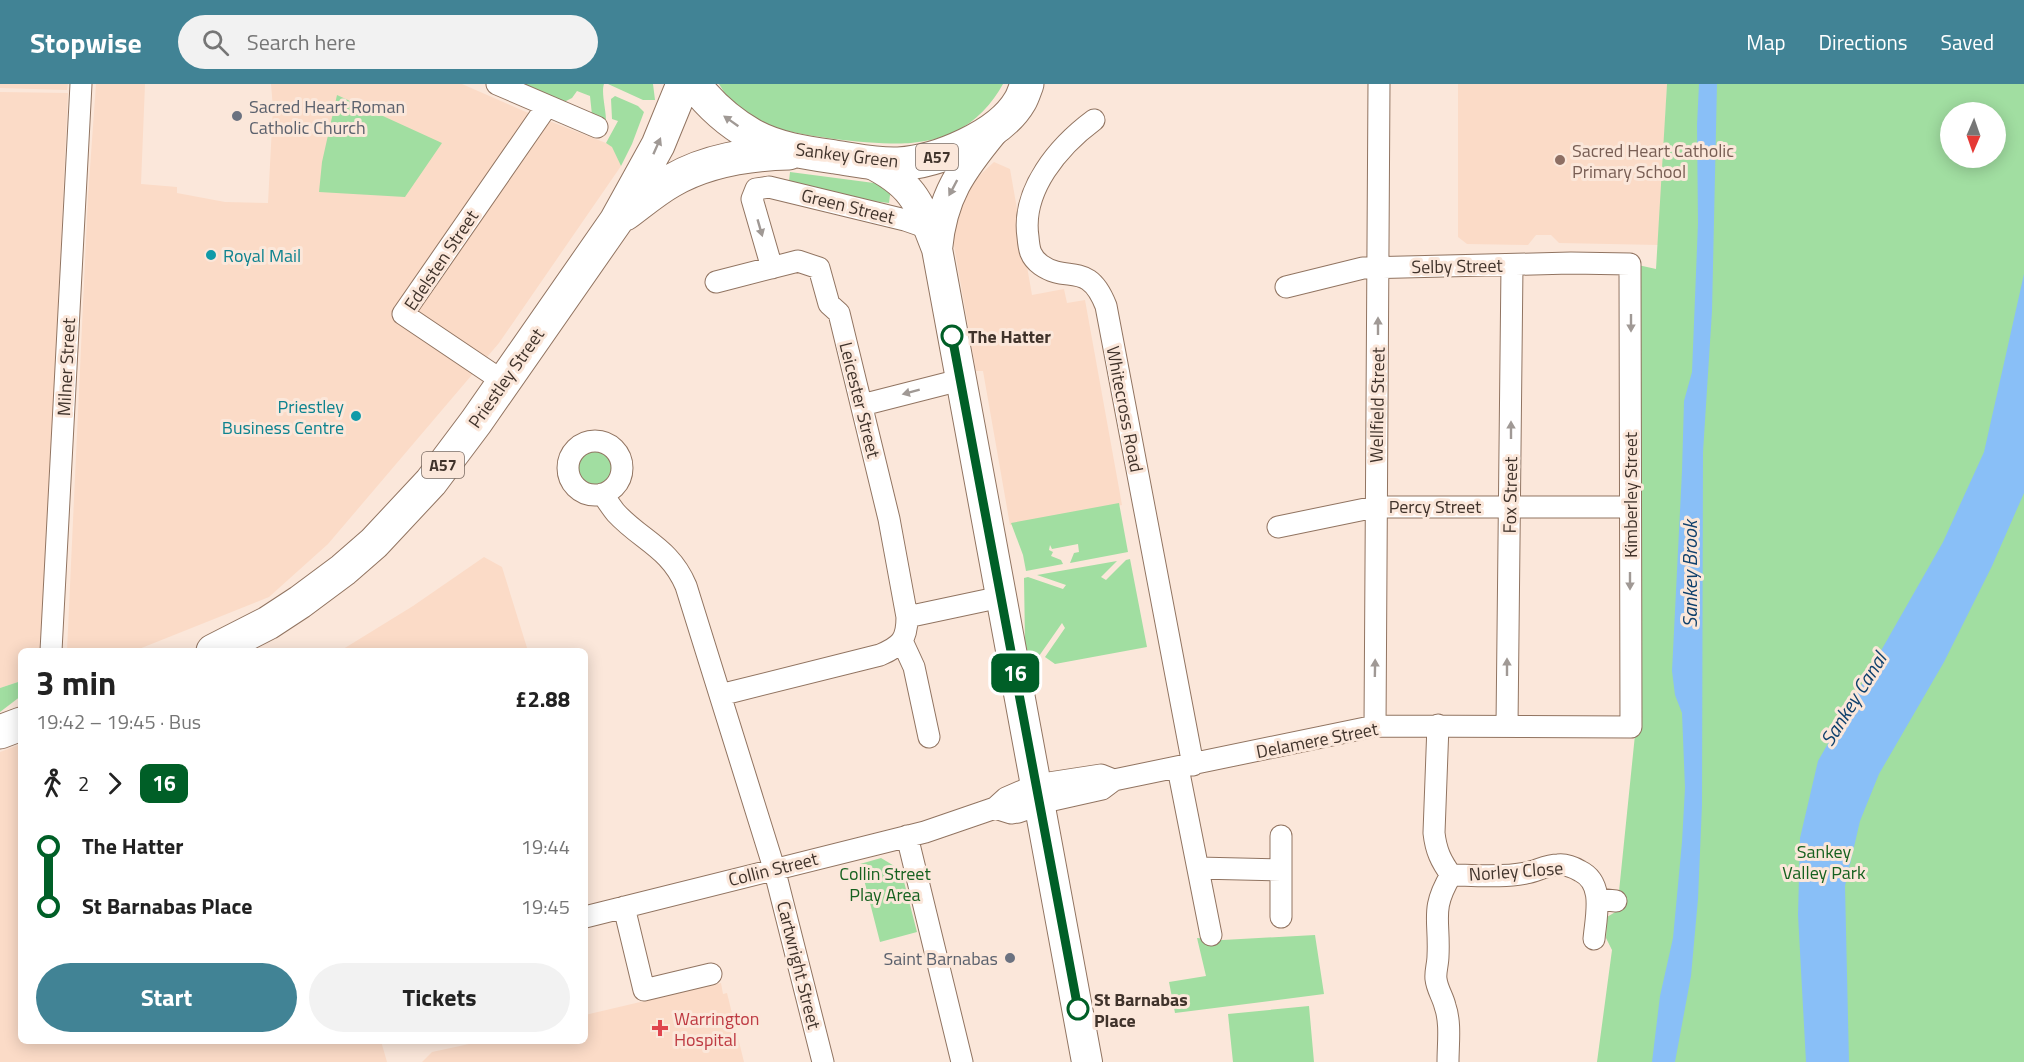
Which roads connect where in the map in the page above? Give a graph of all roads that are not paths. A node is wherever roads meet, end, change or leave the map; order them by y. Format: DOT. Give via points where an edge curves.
graph roads {
  1 [pos="81,84"];
  2 [pos="497,84"];
  3 [pos="683,84"];
  4 [pos="694,84"];
  5 [pos="1379,84"];
  6 [pos="1022,99"];
  7 [pos="547,106"];
  8 [pos="1094,120"];
  9 [pos="597,127"];
  10 [pos="803,153"];
  11 [pos="868,162"];
  12 [pos="616,221"];
  13 [pos="935,234"];
  14 [pos="1630,264"];
  15 [pos="1512,265"];
  16 [pos="1377,267"];
  17 [pos="772,268"];
  18 [pos="716,282"];
  19 [pos="1286,287"];
  20 [pos="960,380"];
  21 [pos="504,382"];
  22 [pos="862,405"];
  23 [pos="602,494"];
  24 [pos="1510,506"];
  25 [pos="1375,507"];
  26 [pos="1630,507"];
  27 [pos="1278,527"];
  28 [pos="1001,597"];
  29 [pos="906,617"];
  30 [pos="902,641"];
  31 [pos="51,648"];
  32 [pos="219,648"];
  33 [pos="720,695"];
  34 [pos="18,725"];
  35 [pos="1438,725"];
  36 [pos="1375,726"];
  37 [pos="1507,726"];
  38 [pos="1631,727"];
  39 [pos="0,732"];
  40 [pos="929,737"];
  41 [pos="1186,767"];
  42 [pos="1038,794"];
  43 [pos="907,836"];
  44 [pos="1281,836"];
  45 [pos="774,868"];
  46 [pos="1198,868"];
  47 [pos="1281,870"];
  48 [pos="1451,875"];
  49 [pos="624,907"];
  50 [pos="588,916"];
  51 [pos="1281,917"];
  52 [pos="1210,935"];
  53 [pos="1594,939"];
  54 [pos="711,974"];
  55 [pos="823,1062"];
  56 [pos="962,1062"];
  57 [pos="1087,1062"];
  58 [pos="1448,1062"];
  1 -- 31 [label="street, Milner Street"];
  2 -- 7 [label="street"];
  12 -- 3 [label="highway, Priestley Street / A57, one-way" via="658,146"];
  10 -- 4 [label="highway, Sankey Green / A57, one-way" via="753,136 725,117"];
  5 -- 16 [label="street, Wellfield Street"];
  6 -- 11 [label="highway, Sankey Green / A57" via="965,145 944,155 897,164"];
  6 -- 13 [label="street, one-way" via="970,159 951,190"];
  7 -- 9 [label="street" via="578,109"];
  7 -- 21 [label="street, Edelsten Street" via="403,314"];
  8 -- 41 [label="street, Whitecross Road" via="1077,133 1040,178 1025,221 1030,252 1041,265 1089,280 1106,306"];
  10 -- 11 [label="highway, Sankey Green / A57"];
  10 -- 12 [label="highway, Priestley Street / A57" via="707,164 668,182"];
  11 -- 13 [label="street" via="893,176 909,191"];
  12 -- 21 [label="highway, Priestley Street / A57"];
  13 -- 17 [label="street, Green Street, one-way" via="905,220 769,187 756,189 752,200"];
  13 -- 20 [label="street"];
  14 -- 15 [label="street, Selby Street"];
  14 -- 26 [label="street, Kimberley Street, one-way"];
  15 -- 16 [label="street, Selby Street"];
  24 -- 15 [label="street, Fox Street, one-way"];
  16 -- 19 [label="street, Selby Street"];
  25 -- 16 [label="street, Wellfield Street, one-way"];
  17 -- 18 [label="street, Leicester Street"];
  17 -- 22 [label="street, Leicester Street" via="798,261 819,268 829,304 839,313"];
  20 -- 22 [label="street, one-way"];
  20 -- 28 [label="street"];
  21 -- 32 [label="highway, Priestley Street / A57" via="431,482 374,543 300,602"];
  22 -- 29 [label="street, Leicester Street" via="889,519"];
  23 -- 33 [label="street" via="616,513 678,570"];
  24 -- 25 [label="street, Percy Street"];
  24 -- 26 [label="street, Percy Street"];
  37 -- 24 [label="street, Fox Street, one-way"];
  25 -- 27 [label="street, Percy Street"];
  36 -- 25 [label="street, Wellfield Street, one-way"];
  26 -- 38 [label="street, Kimberley Street, one-way"];
  28 -- 29 [label="street"];
  28 -- 42 [label="street"];
  29 -- 30 [label="street, Leicester Street" via="907,630"];
  30 -- 33 [label="street" via="880,655"];
  30 -- 40 [label="street" via="914,667"];
  33 -- 45 [label="street"];
  34 -- 39 [label="highway"];
  35 -- 36 [label="street, Delamere Street"];
  35 -- 37 [label="street, Delamere Street"];
  35 -- 48 [label="street, Norley Close" via="1435,848"];
  36 -- 41 [label="street, Delamere Street"];
  37 -- 38 [label="street, Delamere Street"];
  41 -- 42 [label="street, Delamere Street" via="1114,780 1101,775"];
  41 -- 46 [label="street, Whitecross Road"];
  42 -- 43 [label="street, Collin Street" via="1006,798 995,808"];
  42 -- 57 [label="street"];
  43 -- 45 [label="street, Collin Street"];
  43 -- 56 [label="street"];
  44 -- 47 [label="street"];
  45 -- 49 [label="street, Collin Street"];
  45 -- 55 [label="street, Cartwright Street"];
  46 -- 47 [label="street"];
  46 -- 52 [label="street, Whitecross Road"];
  47 -- 51 [label="street"];
  48 -- 53 [label="street, Norley Close" via="1512,875 1560,864 1573,867 1584,873 1607,900"];
  48 -- 58 [label="street, Norley Close" via="1437,909 1435,977 1446,1006"];
  49 -- 50 [label="street, Collin Street"];
  49 -- 54 [label="street" via="644,990"];
}
